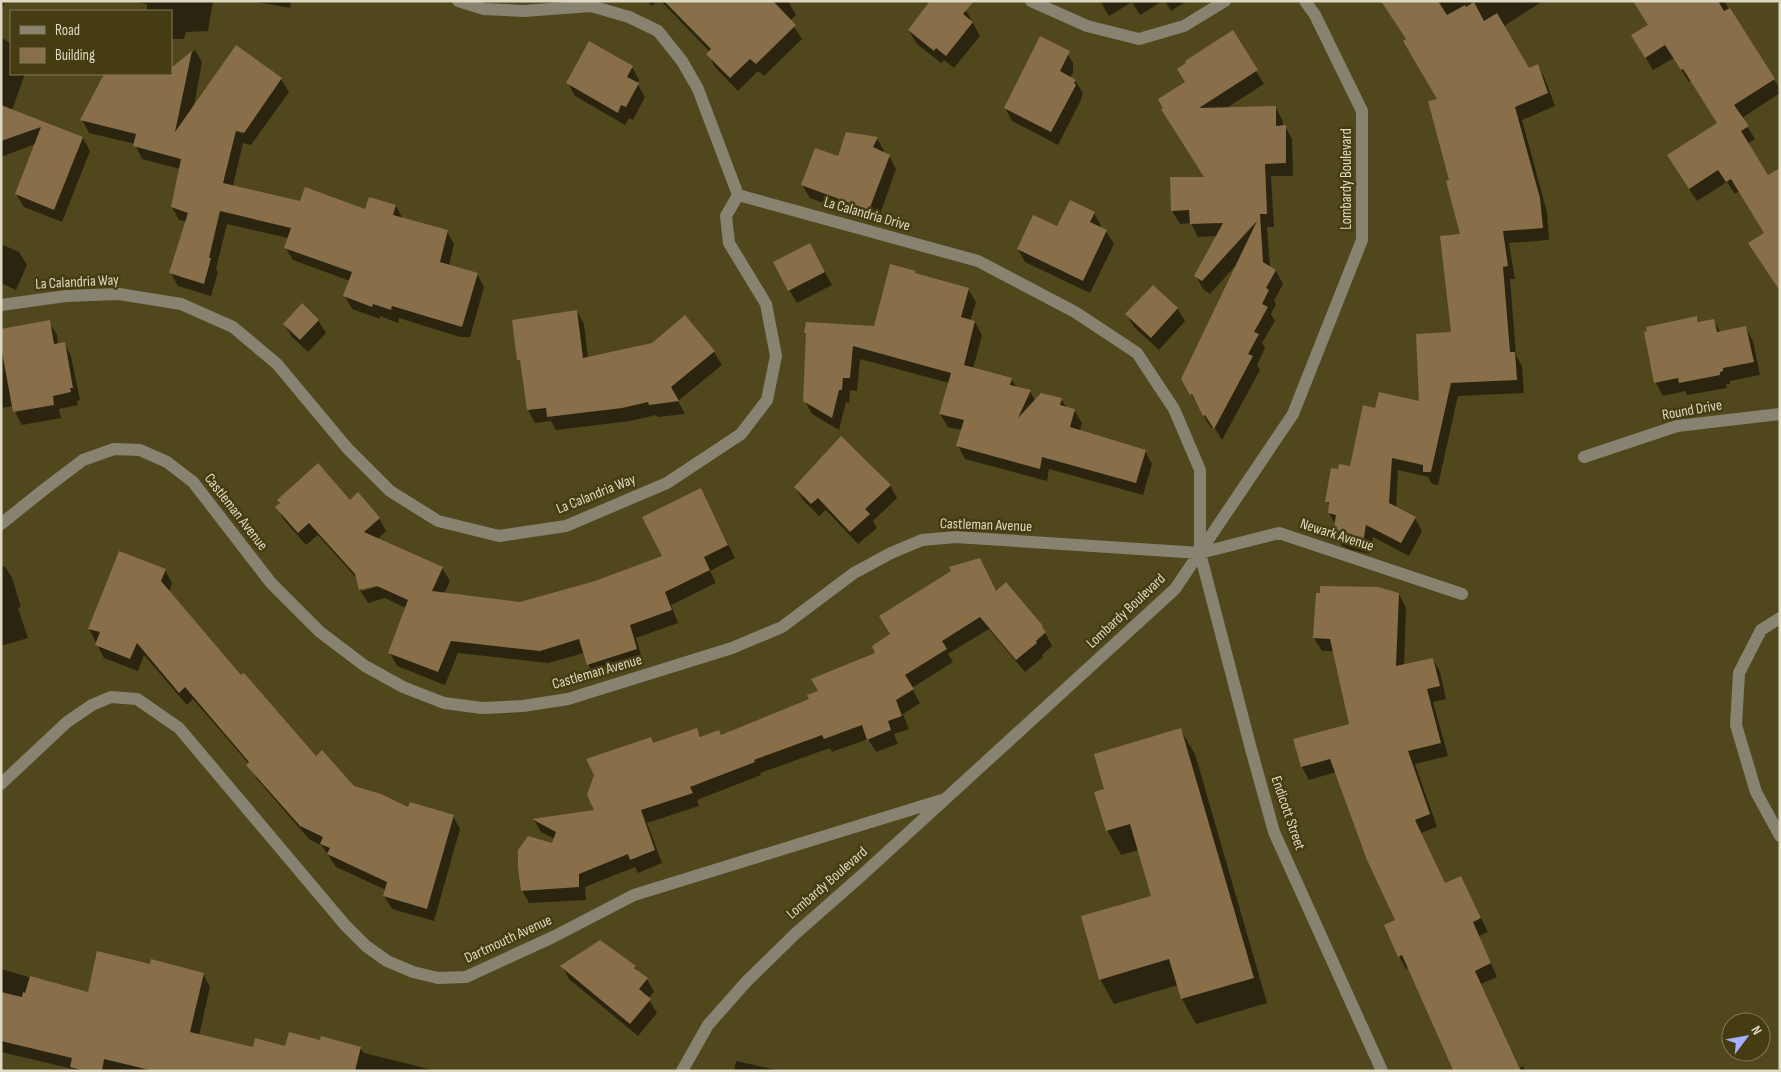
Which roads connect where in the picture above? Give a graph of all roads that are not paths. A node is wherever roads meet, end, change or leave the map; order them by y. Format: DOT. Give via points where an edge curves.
graph roads {
  1 [pos="458,1"];
  2 [pos="1031,1"];
  3 [pos="1225,1"];
  4 [pos="1305,1"];
  5 [pos="738,195"];
  6 [pos="1,305"];
  7 [pos="1780,414"];
  8 [pos="1584,457"];
  9 [pos="1,524"];
  10 [pos="1200,552"];
  11 [pos="1462,594"];
  12 [pos="1780,618"];
  13 [pos="1,784"];
  14 [pos="945,799"];
  15 [pos="1780,836"];
  16 [pos="682,1071"];
  17 [pos="1382,1071"];
  1 -- 5 [label="street" via="484,9 524,11 591,6 629,16 658,31 682,61 698,89"];
  2 -- 3 [label="street" via="1087,26 1139,39 1184,26"];
  4 -- 10 [label="street, Lombardy Boulevard" via="1362,111 1362,240 1293,414"];
  5 -- 6 [label="street, La Calandria Way" via="726,216 729,243 766,304 776,356 767,400 741,434 667,483 566,526 499,536 438,520 390,491 348,449 277,364 233,327 181,304 119,294 66,296"];
  5 -- 10 [label="street, La Calandria Drive" via="978,261 1075,312 1137,353 1174,409 1200,470"];
  7 -- 8 [label="street, Round Drive" via="1677,426"];
  9 -- 10 [label="street, Castleman Avenue" via="83,460 114,449 140,450 167,462 193,482 271,583 320,632 365,666 444,703 482,708 568,699 732,648 782,627 854,573 891,552 922,540 956,537"];
  10 -- 11 [label="street, Newark Avenue" via="1279,533"];
  10 -- 14 [label="street, Lombardy Boulevard" via="1176,589"];
  10 -- 17 [label="street, Endicott Street" via="1274,832"];
  12 -- 15 [label="street" via="1761,630 1739,673 1736,725 1756,792"];
  13 -- 14 [label="street, Dartmouth Avenue" via="67,722 92,705 111,697 137,699 179,728 366,946 387,961 438,978 466,977 634,895"];
  14 -- 16 [label="street, Lombardy Boulevard" via="746,982 708,1026"];
}
